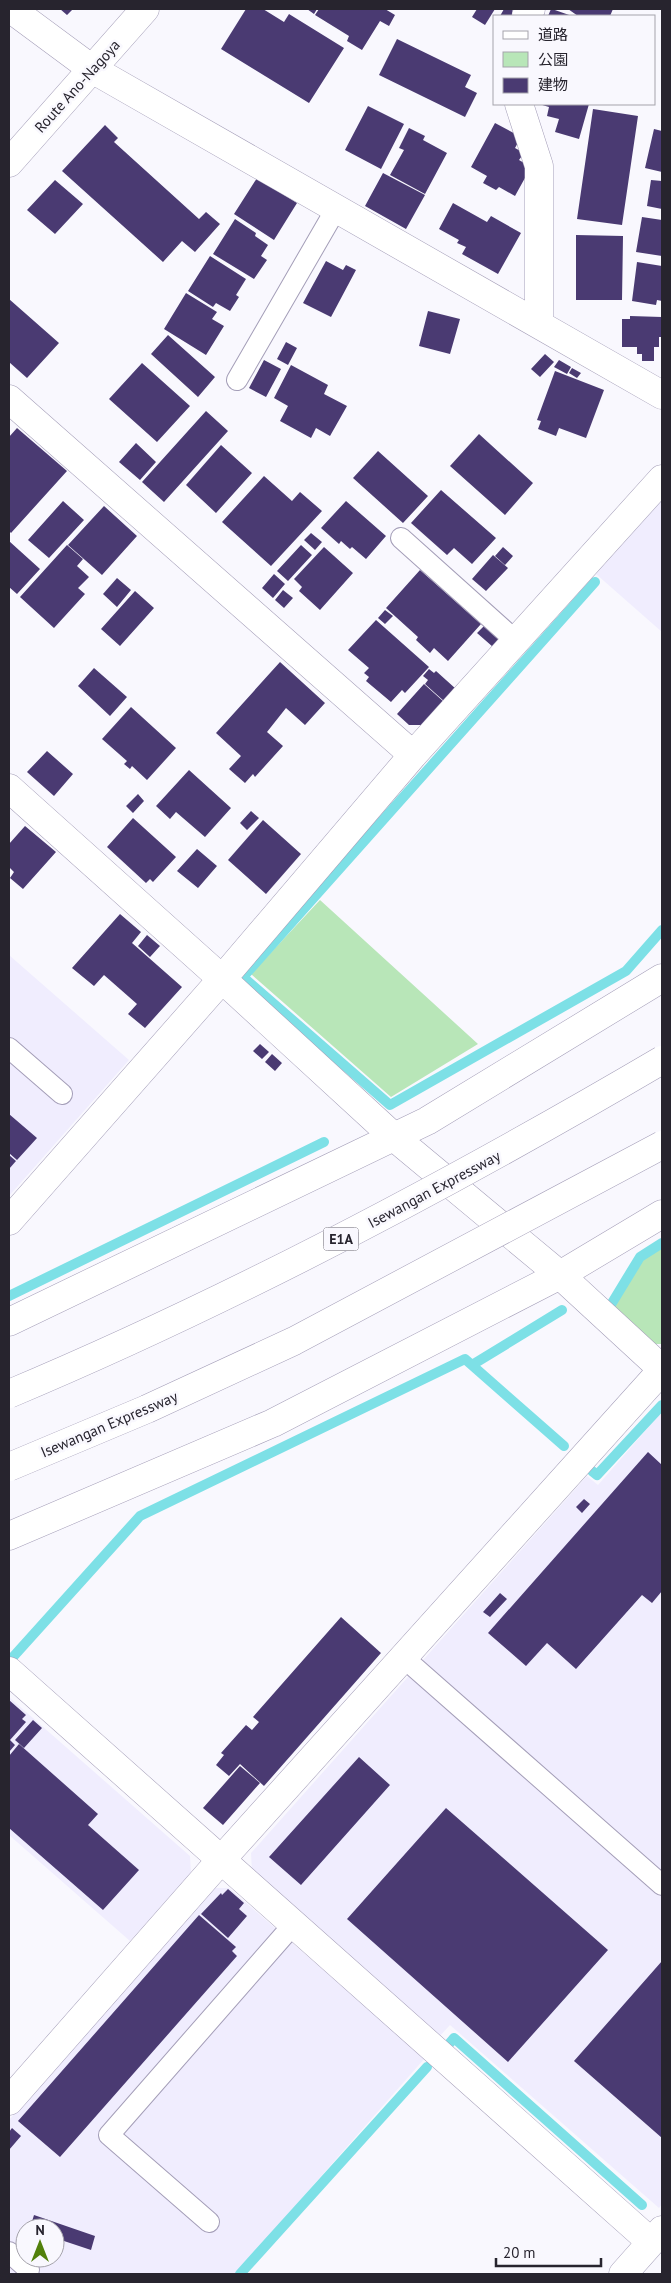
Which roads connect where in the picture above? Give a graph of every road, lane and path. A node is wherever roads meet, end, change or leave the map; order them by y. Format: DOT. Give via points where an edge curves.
graph roads {
  1 [pos="11,9"];
  2 [pos="145,9"];
  3 [pos="92,70"];
  4 [pos="519,105"];
  5 [pos="9,163"];
  6 [pos="336,209"];
  7 [pos="539,323"];
  8 [pos="237,380"];
  9 [pos="659,385"];
  10 [pos="9,399"];
  11 [pos="662,478"];
  12 [pos="401,538"];
  13 [pos="516,641"];
  14 [pos="413,755"];
  15 [pos="9,788"];
  16 [pos="662,978"];
  17 [pos="222,979"];
  18 [pos="9,1048"];
  19 [pos="662,1060"];
  20 [pos="62,1094"];
  21 [pos="394,1137"];
  22 [pos="662,1145"];
  23 [pos="662,1214"];
  24 [pos="9,1221"];
  25 [pos="560,1275"];
  26 [pos="9,1322"];
  27 [pos="662,1370"];
  28 [pos="9,1394"];
  29 [pos="9,1467"];
  30 [pos="9,1536"];
  31 [pos="404,1658"];
  32 [pos="9,1672"];
  33 [pos="220,1862"];
  34 [pos="662,1885"];
  35 [pos="292,1926"];
  36 [pos="9,2101"];
  37 [pos="209,2222"];
  38 [pos="656,2236"];
  39 [pos="9,2252"];
  40 [pos="29,2270"];
  41 [pos="623,2274"];
  1 -- 3 [label="main road"];
  2 -- 3 [label="main road, Route Ano-Nagoya"];
  3 -- 5 [label="main road, Route Ano-Nagoya"];
  3 -- 6 [label="main road"];
  4 -- 7 [label="main road" via="539,166"];
  6 -- 7 [label="main road"];
  6 -- 8 [label="lane"];
  7 -- 9 [label="main road"];
  10 -- 14 [label="main road"];
  11 -- 13 [label="main road"];
  12 -- 13 [label="lane"];
  13 -- 14 [label="main road"];
  14 -- 17 [label="main road"];
  15 -- 17 [label="main road"];
  16 -- 21 [label="main road" via="427,1121"];
  17 -- 21 [label="main road"];
  17 -- 24 [label="main road"];
  18 -- 20 [label="lane"];
  19 -- 28 [label="main road, Isewangan Expressway / E1A, bridge" via="390,1214 239,1289"];
  21 -- 25 [label="main road"];
  21 -- 26 [label="main road"];
  22 -- 29 [label="main road, Isewangan Expressway, bridge" via="294,1341 147,1409"];
  23 -- 25 [label="main road"];
  25 -- 27 [label="main road"];
  25 -- 30 [label="main road" via="273,1423"];
  27 -- 31 [label="main road"];
  31 -- 33 [label="main road"];
  31 -- 34 [label="lane"];
  32 -- 33 [label="main road"];
  33 -- 35 [label="main road"];
  33 -- 36 [label="main road"];
  35 -- 37 [label="lane" via="109,2135"];
  35 -- 38 [label="main road"];
  38 -- 41 [label="main road"];
  39 -- 40 [label="lane"];
}
